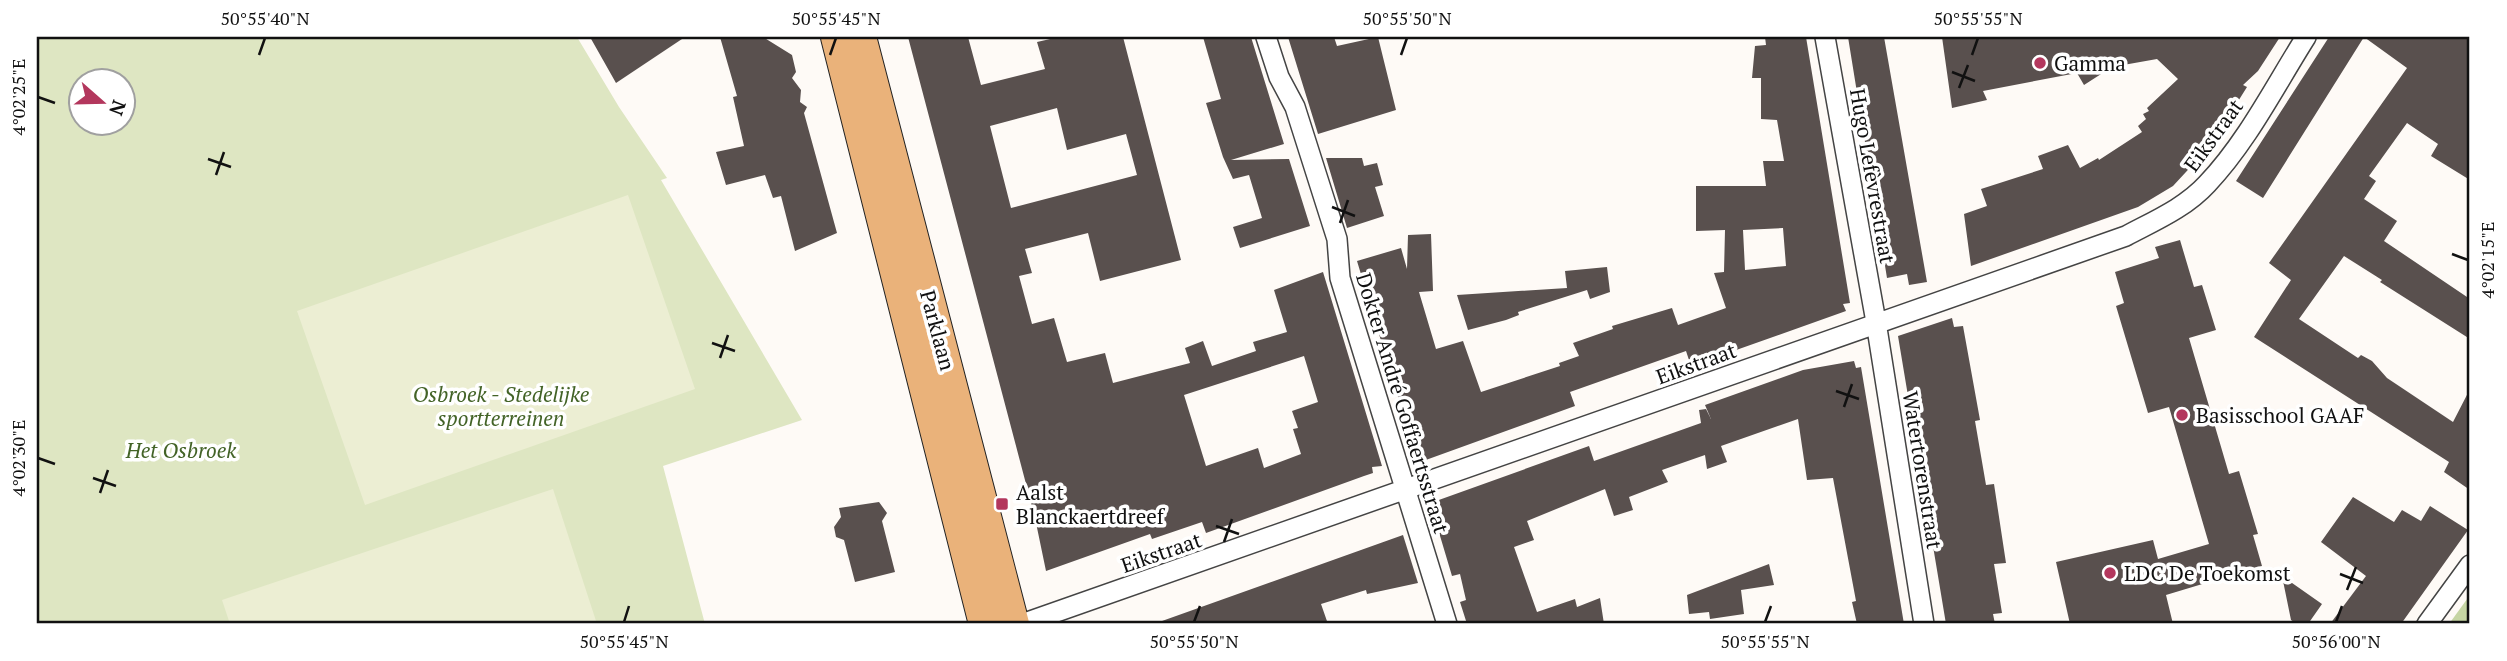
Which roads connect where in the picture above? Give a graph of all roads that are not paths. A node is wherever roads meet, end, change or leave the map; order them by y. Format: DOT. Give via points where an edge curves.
graph roads {
  1 [pos="836,37"];
  2 [pos="861,37"];
  3 [pos="1266,37"];
  4 [pos="1825,37"];
  5 [pos="2306,37"];
  6 [pos="1876,322"];
  7 [pos="1405,492"];
  8 [pos="2470,565"];
  9 [pos="984,624"];
  10 [pos="1014,624"];
  11 [pos="1022,624"];
  12 [pos="1447,624"];
  13 [pos="1924,624"];
  14 [pos="2427,624"];
  1 -- 9 [label="main road, Parklaan"];
  2 -- 10 [label="main road, Parklaan"];
  3 -- 7 [label="street, Dokter André Goffaertsstraat" via="1279,77 1296,107 1337,239 1340,278"];
  4 -- 6 [label="street, Hugo Lefèvrestraat"];
  5 -- 6 [label="street, Eikstraat" via="2207,185 2179,208 2126,236"];
  6 -- 7 [label="street, Eikstraat"];
  6 -- 13 [label="street, Watertorenstraat"];
  7 -- 11 [label="street, Eikstraat"];
  7 -- 12 [label="street, Dokter André Goffaertsstraat"];
  8 -- 14 [label="street"];
}
